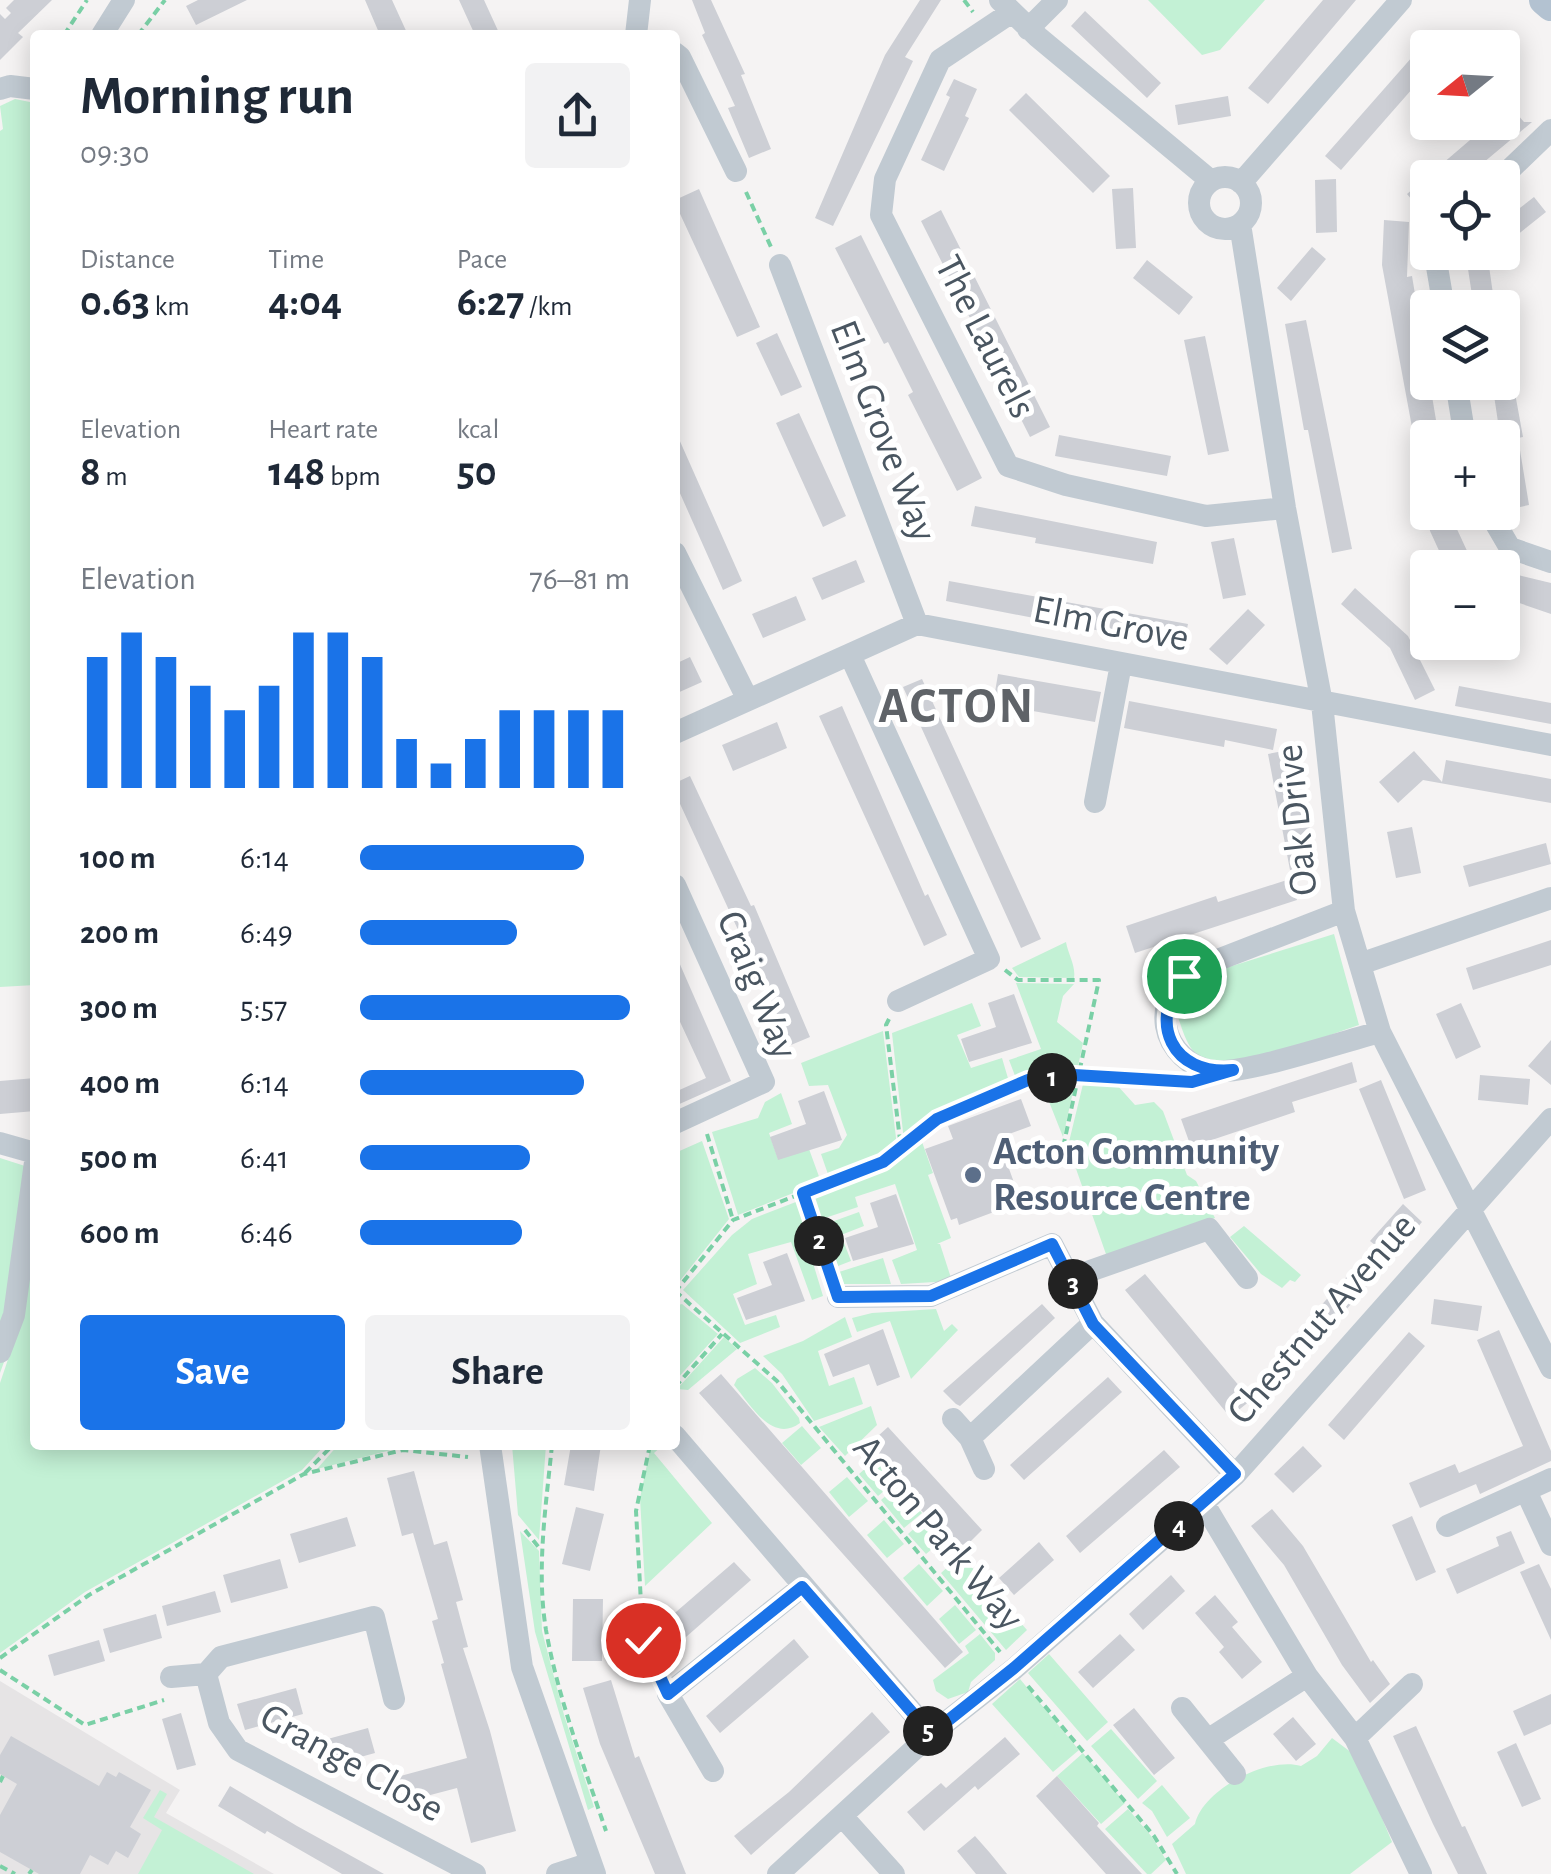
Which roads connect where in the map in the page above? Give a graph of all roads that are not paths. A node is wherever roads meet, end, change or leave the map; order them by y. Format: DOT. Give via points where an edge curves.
graph roads {
  1 [pos="124,0"];
  2 [pos="640,0"];
  3 [pos="1057,0"];
  4 [pos="1401,0"];
  5 [pos="1544,0"];
  6 [pos="1551,6"];
  7 [pos="1013,14"];
  8 [pos="105,30"];
  9 [pos="641,30"];
  10 [pos="680,57"];
  11 [pos="30,88"];
  12 [pos="0,89"];
  13 [pos="1551,130"];
  14 [pos="1520,160"];
  15 [pos="736,171"];
  16 [pos="1211,180"];
  17 [pos="1242,183"];
  18 [pos="1240,224"];
  19 [pos="780,265"];
  20 [pos="1285,508"];
  21 [pos="1500,530"];
  22 [pos="1551,562"];
  23 [pos="680,563"];
  24 [pos="917,624"];
  25 [pos="850,654"];
  26 [pos="1122,664"];
  27 [pos="748,700"];
  28 [pos="1322,703"];
  29 [pos="680,731"];
  30 [pos="1551,745"];
  31 [pos="1095,802"];
  32 [pos="1551,898"];
  33 [pos="1344,912"];
  34 [pos="683,923"];
  35 [pos="1360,964"];
  36 [pos="898,1001"];
  37 [pos="1380,1032"];
  38 [pos="1551,1119"];
  39 [pos="680,1121"];
  40 [pos="0,1143"];
  41 [pos="30,1152"];
  42 [pos="30,1198"];
  43 [pos="1471,1208"];
  44 [pos="1070,1278"];
  45 [pos="1247,1278"];
  46 [pos="838,1297"];
  47 [pos="1093,1324"];
  48 [pos="0,1352"];
  49 [pos="1551,1368"];
  50 [pos="953,1419"];
  51 [pos="970,1438"];
  52 [pos="680,1441"];
  53 [pos="491,1454"];
  54 [pos="984,1469"];
  55 [pos="1235,1474"];
  56 [pos="1551,1479"];
  57 [pos="1526,1491"];
  58 [pos="1204,1504"];
  59 [pos="1447,1526"];
  60 [pos="1551,1546"];
  61 [pos="802,1587"];
  62 [pos="206,1674"];
  63 [pos="1307,1676"];
  64 [pos="1412,1684"];
  65 [pos="170,1688"];
  66 [pos="394,1699"];
  67 [pos="1182,1708"];
  68 [pos="931,1734"];
  69 [pos="1355,1738"];
  70 [pos="1208,1739"];
  71 [pos="712,1771"];
  72 [pos="1235,1774"];
  73 [pos="842,1816"];
  74 [pos="593,1869"];
  75 [pos="475,1874"];
  76 [pos="558,1874"];
  77 [pos="778,1874"];
  78 [pos="894,1874"];
  79 [pos="1421,1874"];
  1 -- 8 [label="street"];
  2 -- 9 [label="street"];
  3 -- 7 [label="street, The Laurels"];
  4 -- 17 [label="street"];
  5 -- 6 [label="main road"];
  7 -- 16 [label="street"];
  7 -- 20 [label="street, The Laurels" via="940,60 886,179 881,215 1008,466 1206,516"];
  10 -- 15 [label="street"];
  11 -- 12 [label="street"];
  13 -- 14 [label="street"];
  16 -- 17 [label="street"];
  16 -- 18 [label="street" via="1200,193 1203,218 1224,229"];
  17 -- 18 [label="street" via="1250,204"];
  18 -- 20 [label="street, Oak Drive"];
  19 -- 24 [label="street, Elm Grove Way"];
  20 -- 28 [label="street, Oak Drive"];
  21 -- 22 [label="street" via="1510,548"];
  23 -- 27 [label="street"];
  24 -- 25 [label="street"];
  24 -- 26 [label="street, Elm Grove"];
  25 -- 27 [label="street"];
  25 -- 36 [label="street" via="989,959"];
  26 -- 28 [label="street, Elm Grove"];
  26 -- 31 [label="street"];
  27 -- 29 [label="street"];
  28 -- 30 [label="street, Elm Grove"];
  28 -- 33 [label="street, Oak Drive"];
  32 -- 35 [label="street"];
  33 -- 35 [label="street, Oak Drive"];
  33 -- 37 [label="street" via="1184,976 1166,1006 1169,1036 1187,1061 1217,1072"];
  34 -- 39 [label="street, Craig Way" via="764,1082"];
  35 -- 37 [label="street, Oak Drive"];
  37 -- 43 [label="street, Oak Drive"];
  38 -- 43 [label="street, Chestnut Avenue"];
  40 -- 41 [label="street"];
  42 -- 48 [label="street" via="14,1315"];
  43 -- 49 [label="street, Oak Drive"];
  43 -- 55 [label="street, Chestnut Avenue"];
  44 -- 45 [label="street" via="1209,1229"];
  44 -- 46 [label="street" via="1052,1244 931,1296"];
  44 -- 47 [label="street"];
  47 -- 51 [label="street"];
  47 -- 55 [label="street"];
  50 -- 51 [label="street"];
  51 -- 54 [label="street"];
  52 -- 61 [label="street"];
  53 -- 74 [label="street" via="522,1667"];
  55 -- 58 [label="street, Chestnut Avenue"];
  56 -- 57 [label="street"];
  57 -- 59 [label="street"];
  57 -- 60 [label="street"];
  58 -- 63 [label="street"];
  58 -- 68 [label="street, Chestnut Avenue"];
  61 -- 68 [label="street"];
  61 -- 71 [label="street" via="668,1694"];
  62 -- 65 [label="street"];
  62 -- 66 [label="street" via="221,1657 374,1617"];
  62 -- 75 [label="street, Grange Close" via="219,1723 238,1750"];
  63 -- 69 [label="street"];
  63 -- 70 [label="street"];
  64 -- 69 [label="street"];
  67 -- 70 [label="street"];
  68 -- 73 [label="street, Chestnut Avenue"];
  69 -- 79 [label="street"];
  70 -- 72 [label="street"];
  73 -- 77 [label="street, Chestnut Avenue"];
  73 -- 78 [label="street"];
  74 -- 76 [label="street"];
}
